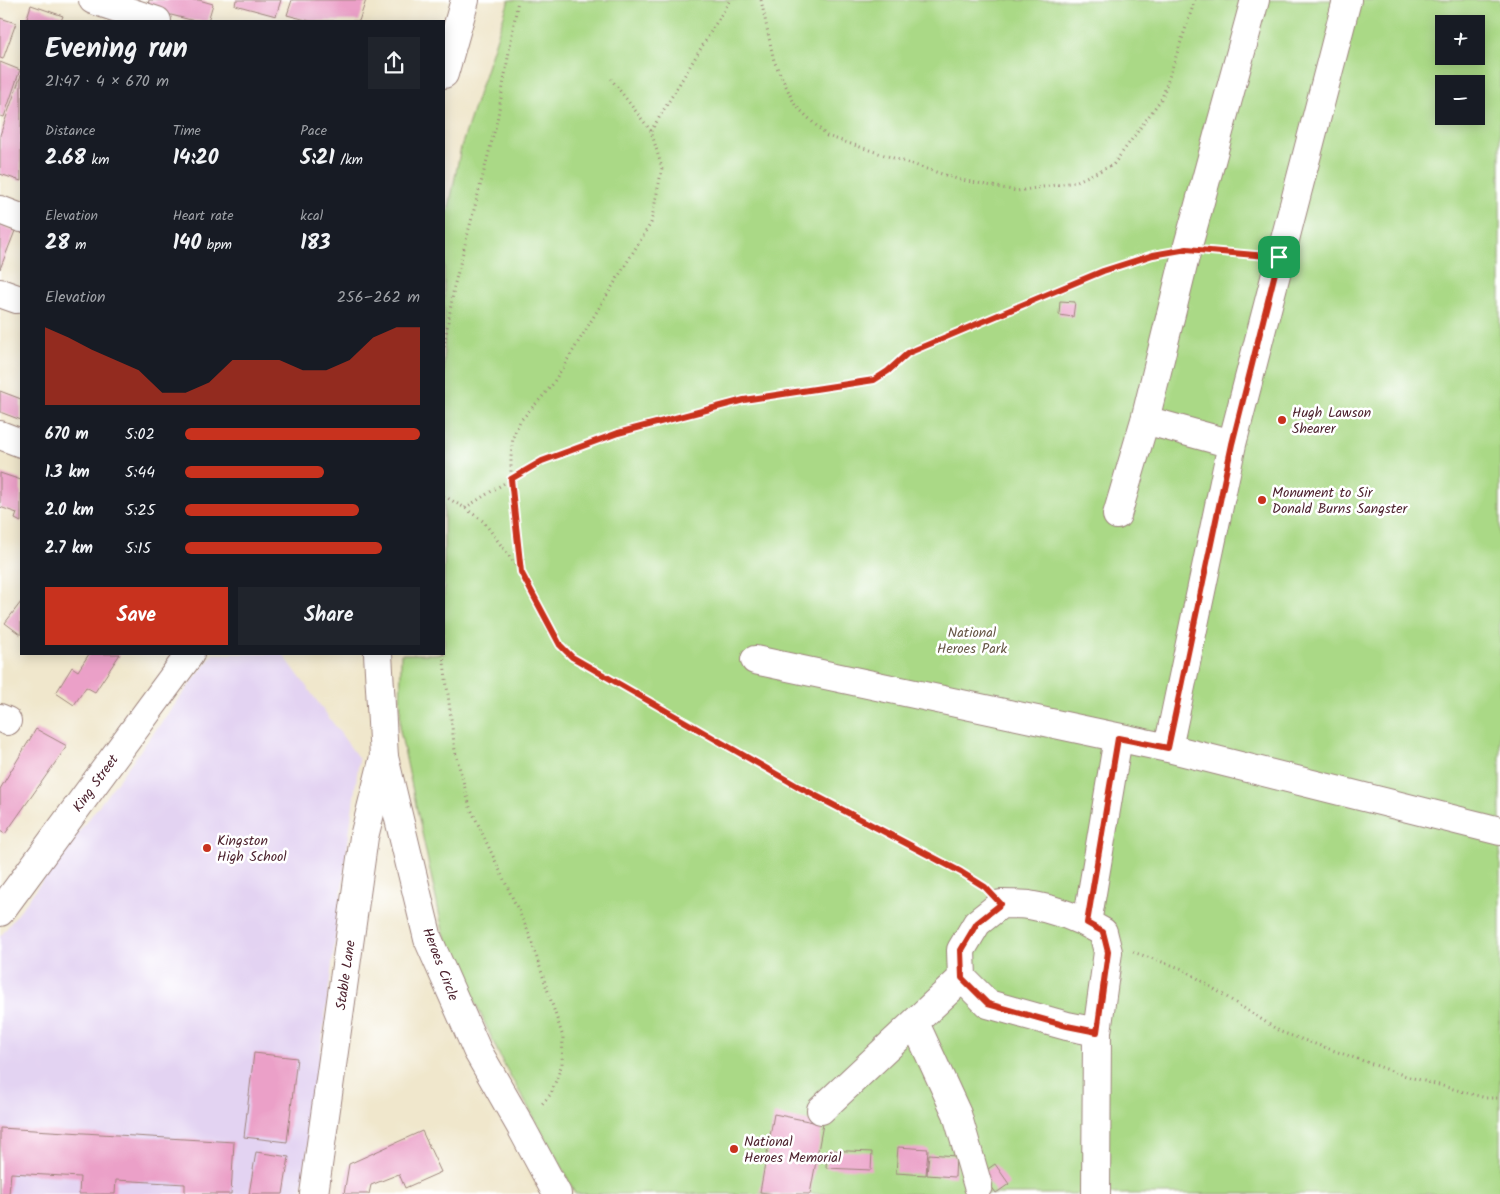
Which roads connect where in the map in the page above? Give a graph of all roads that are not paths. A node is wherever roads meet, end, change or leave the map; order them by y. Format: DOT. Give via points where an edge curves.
graph roads {
  1 [pos="93,0"];
  2 [pos="465,0"];
  3 [pos="1254,0"];
  4 [pos="1347,0"];
  5 [pos="154,20"];
  6 [pos="445,70"];
  7 [pos="0,210"];
  8 [pos="20,218"];
  9 [pos="1145,420"];
  10 [pos="0,435"];
  11 [pos="20,443"];
  12 [pos="1232,444"];
  13 [pos="1117,515"];
  14 [pos="189,655"];
  15 [pos="378,655"];
  16 [pos="755,660"];
  17 [pos="1118,738"];
  18 [pos="1168,748"];
  19 [pos="384,757"];
  20 [pos="1500,831"];
  21 [pos="0,912"];
  22 [pos="1087,923"];
  23 [pos="962,978"];
  24 [pos="915,1023"];
  25 [pos="1097,1032"];
  26 [pos="821,1110"];
  27 [pos="978,1186"];
  28 [pos="314,1194"];
  29 [pos="557,1194"];
  30 [pos="1096,1194"];
  1 -- 5 [label="street"];
  2 -- 6 [label="street"];
  3 -- 9 [label="street"];
  4 -- 12 [label="street"];
  7 -- 8 [label="street"];
  9 -- 12 [label="street"];
  9 -- 13 [label="street"];
  10 -- 11 [label="street"];
  12 -- 18 [label="street"];
  14 -- 21 [label="street, King Street"];
  15 -- 19 [label="street, Heroes Circle"];
  16 -- 17 [label="street"];
  17 -- 18 [label="street"];
  17 -- 22 [label="street"];
  18 -- 20 [label="street"];
  19 -- 28 [label="street, Stable Lane" via="364,837"];
  19 -- 29 [label="street, Heroes Circle" via="428,939 477,1050"];
  22 -- 23 [label="street" via="1029,905 1001,904 977,923 961,950"];
  22 -- 25 [label="street" via="1103,932 1108,952"];
  23 -- 24 [label="street"];
  23 -- 25 [label="street" via="988,1004"];
  24 -- 26 [label="street"];
  24 -- 27 [label="street" via="957,1114"];
  25 -- 30 [label="street"];
}
